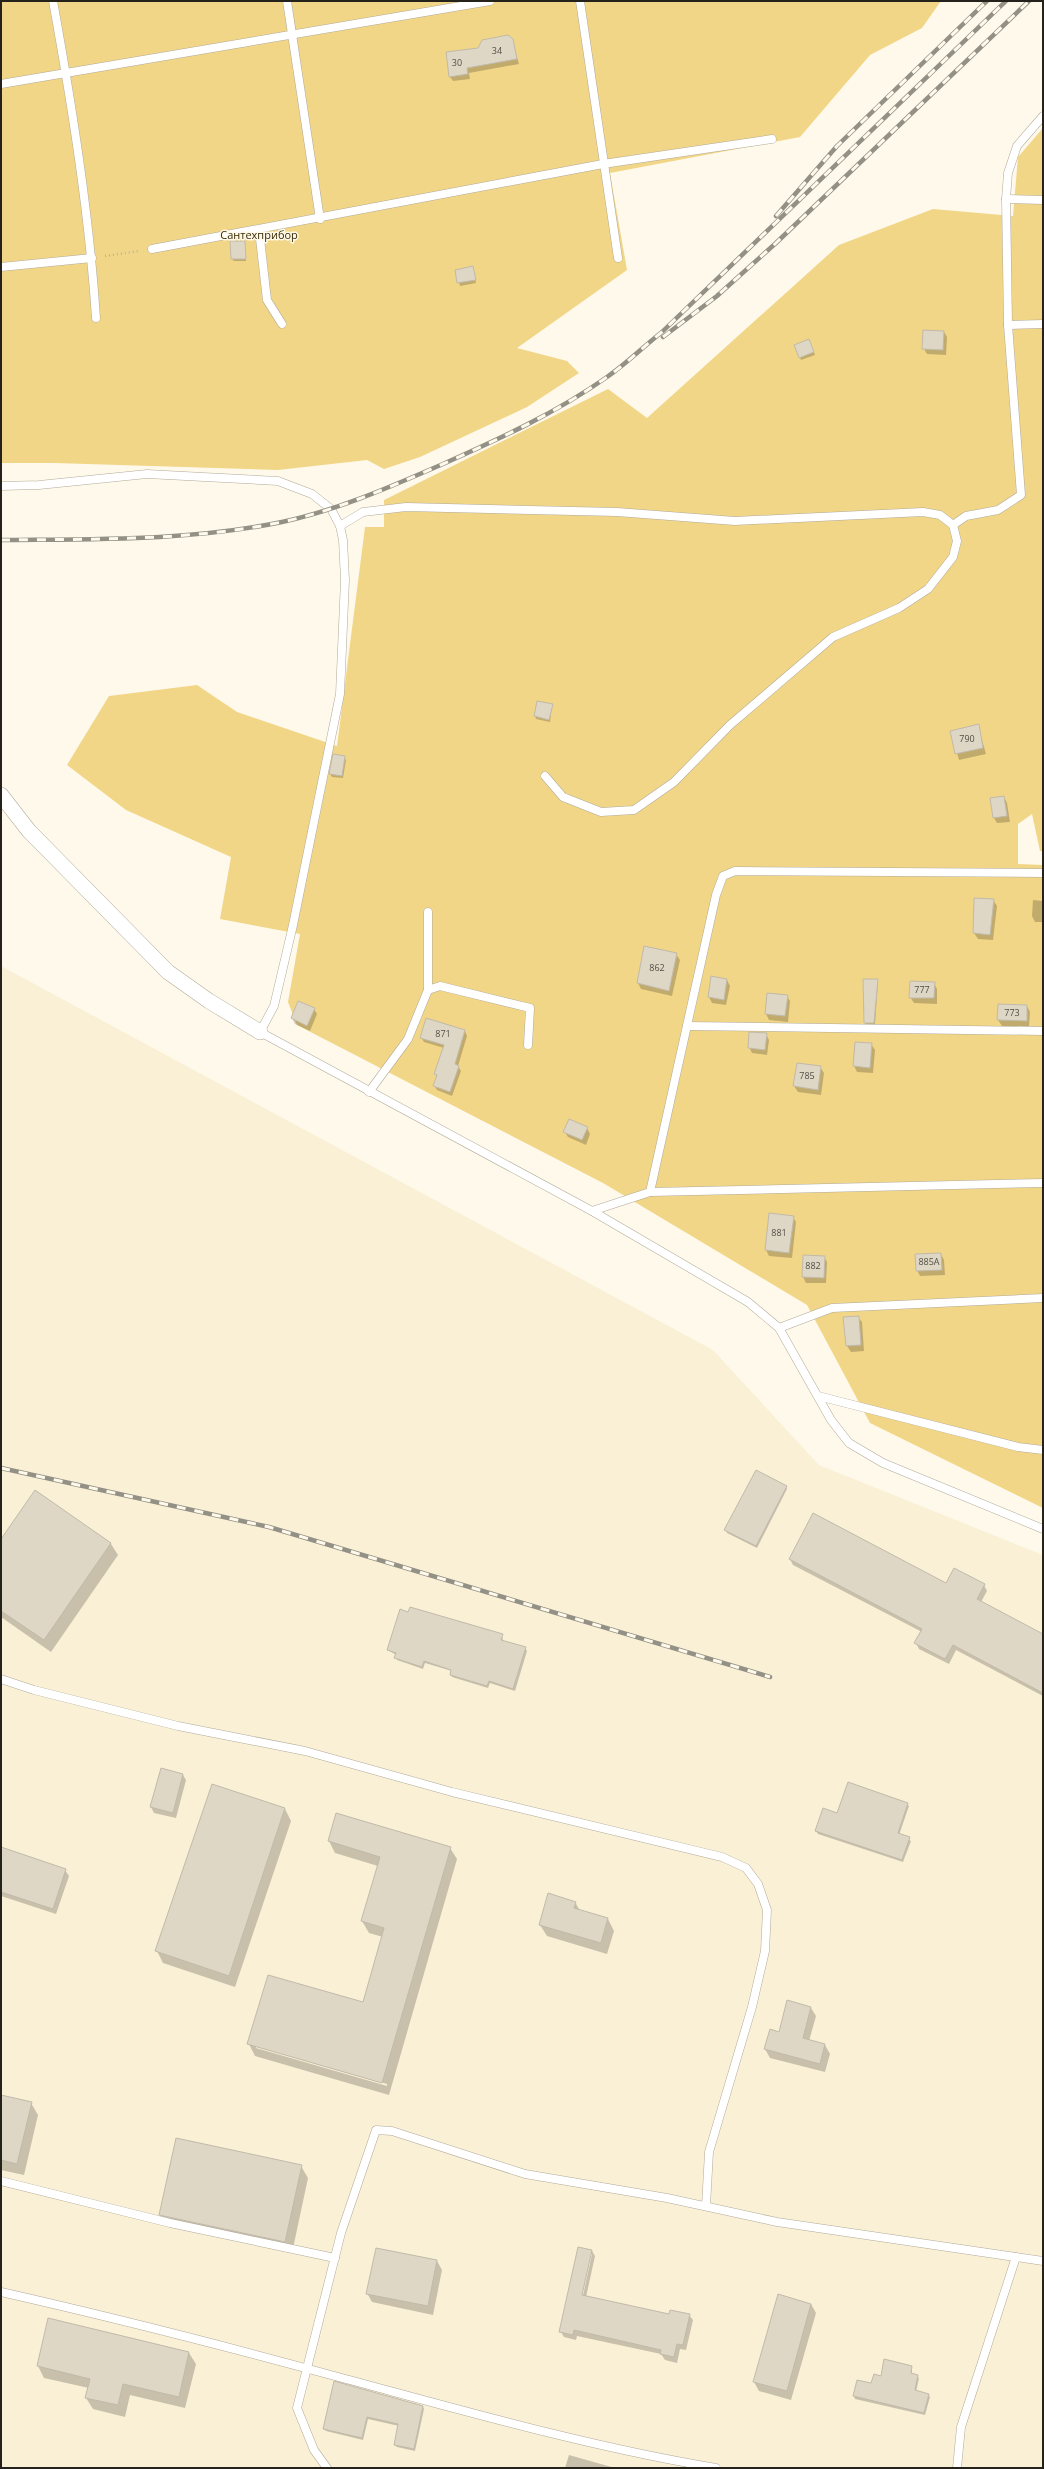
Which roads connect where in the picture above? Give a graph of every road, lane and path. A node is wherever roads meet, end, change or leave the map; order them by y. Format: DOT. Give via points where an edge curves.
graph roads {
  1 [pos="53,1"];
  2 [pos="287,1"];
  3 [pos="490,1"];
  4 [pos="580,1"];
  5 [pos="292,35"];
  6 [pos="66,72"];
  7 [pos="1,84"];
  8 [pos="1043,116"];
  9 [pos="772,139"];
  10 [pos="604,164"];
  11 [pos="1006,199"];
  12 [pos="1043,200"];
  13 [pos="320,219"];
  14 [pos="259,230"];
  15 [pos="152,249"];
  16 [pos="92,258"];
  17 [pos="618,258"];
  18 [pos="1,267"];
  19 [pos="96,318"];
  20 [pos="282,324"];
  21 [pos="1043,324"];
  22 [pos="1008,325"];
  23 [pos="1,486"];
  24 [pos="953,525"];
  25 [pos="340,526"];
  26 [pos="545,776"];
  27 [pos="1,795"];
  28 [pos="1043,873"];
  29 [pos="428,912"];
  30 [pos="428,990"];
  31 [pos="687,1026"];
  32 [pos="1043,1030"];
  33 [pos="260,1032"];
  34 [pos="528,1045"];
  35 [pos="369,1092"];
  36 [pos="1043,1183"];
  37 [pos="650,1192"];
  38 [pos="592,1211"];
  39 [pos="1043,1298"];
  40 [pos="780,1328"];
  41 [pos="818,1396"];
  42 [pos="1043,1450"];
  43 [pos="1043,1529"];
  44 [pos="1,1679"];
  45 [pos="1,2181"];
  46 [pos="706,2206"];
  47 [pos="1016,2257"];
  48 [pos="335,2258"];
  49 [pos="1043,2261"];
  50 [pos="1,2292"];
  51 [pos="307,2368"];
  52 [pos="327,2468"];
  53 [pos="716,2468"];
  54 [pos="957,2468"];
  1 -- 6 [label="lane"];
  2 -- 5 [label="lane"];
  3 -- 5 [label="lane"];
  4 -- 10 [label="lane"];
  5 -- 6 [label="lane"];
  5 -- 13 [label="lane"];
  6 -- 7 [label="lane"];
  6 -- 16 [label="lane"];
  8 -- 11 [label="lane" via="1018,146 1008,173"];
  9 -- 10 [label="lane"];
  10 -- 13 [label="lane"];
  10 -- 17 [label="lane"];
  11 -- 12 [label="lane"];
  11 -- 22 [label="lane"];
  13 -- 14 [label="lane"];
  14 -- 15 [label="lane"];
  14 -- 20 [label="lane" via="267,300"];
  15 -- 16 [label="path"];
  16 -- 18 [label="lane"];
  16 -- 19 [label="lane"];
  21 -- 22 [label="lane"];
  22 -- 24 [label="lane" via="1021,495 998,510 966,516"];
  23 -- 25 [label="lane" via="39,485 147,474 278,481 312,494 331,509"];
  24 -- 25 [label="lane" via="940,515 924,512 735,521 617,512 426,507 363,512"];
  24 -- 26 [label="lane" via="957,541 954,557 928,589 899,608 833,637 730,725 674,782 634,810 601,812 563,797"];
  25 -- 33 [label="lane" via="345,580 340,694 274,1006"];
  27 -- 33 [label="street" via="29,831 168,972"];
  28 -- 31 [label="lane" via="735,871 723,876 716,895"];
  29 -- 30 [label="lane"];
  30 -- 34 [label="lane" via="440,986 530,1008"];
  30 -- 35 [label="lane" via="408,1039"];
  31 -- 32 [label="lane"];
  31 -- 37 [label="lane"];
  33 -- 35 [label="lane"];
  35 -- 38 [label="lane"];
  36 -- 37 [label="lane"];
  37 -- 38 [label="lane"];
  38 -- 40 [label="lane" via="748,1302"];
  39 -- 40 [label="lane" via="832,1308"];
  40 -- 41 [label="lane"];
  41 -- 42 [label="lane" via="1018,1447"];
  41 -- 43 [label="lane" via="831,1420 849,1443 872,1457"];
  44 -- 46 [label="lane" via="34,1690 178,1726 305,1751 452,1792 722,1857 746,1868 758,1884 767,1910 765,1951 752,2007 709,2152"];
  45 -- 48 [label="lane" via="170,2223"];
  46 -- 47 [label="lane" via="777,2222"];
  46 -- 48 [label="lane" via="525,2174 392,2131 376,2130"];
  47 -- 49 [label="lane"];
  47 -- 54 [label="lane" via="961,2428"];
  48 -- 51 [label="lane"];
  50 -- 51 [label="lane" via="130,2321"];
  51 -- 52 [label="lane" via="297,2408 314,2450"];
  51 -- 53 [label="lane" via="479,2415"];
}
